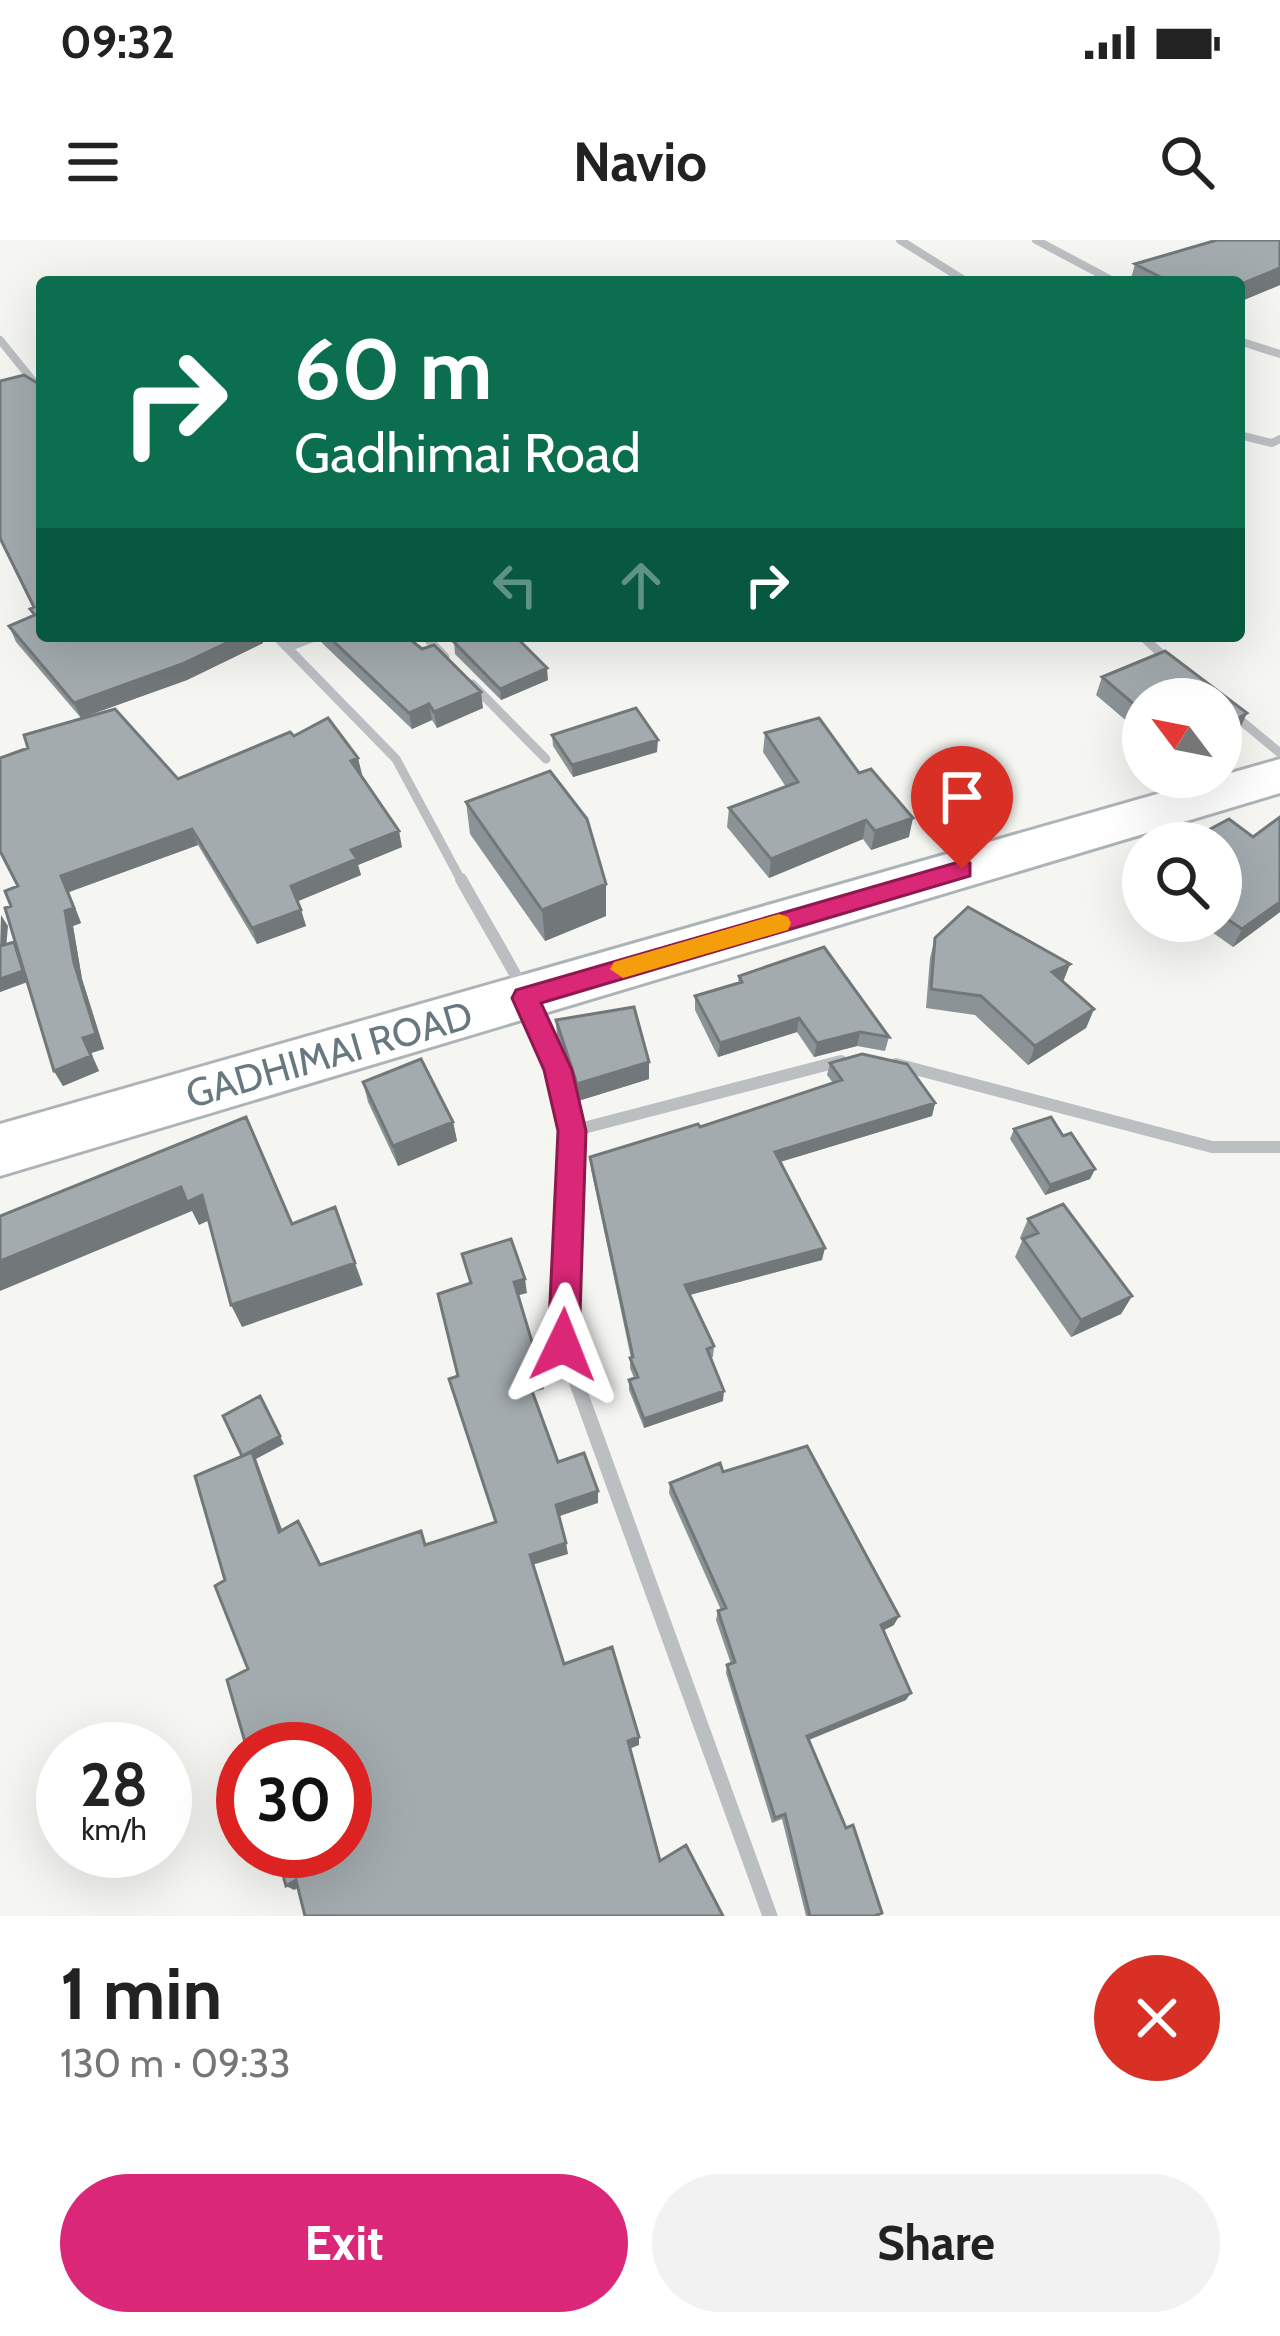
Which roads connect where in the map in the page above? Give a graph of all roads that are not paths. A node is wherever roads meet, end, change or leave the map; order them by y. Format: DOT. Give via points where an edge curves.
graph roads {
  1 [pos="900,240"];
  2 [pos="1036,240"];
  3 [pos="957,276"];
  4 [pos="1104,276"];
  5 [pos="0,340"];
  6 [pos="1245,343"];
  7 [pos="1280,354"];
  8 [pos="36,385"];
  9 [pos="1245,436"];
  10 [pos="1280,439"];
  11 [pos="283,642"];
  12 [pos="301,642"];
  13 [pos="430,642"];
  14 [pos="1149,642"];
  15 [pos="288,647"];
  16 [pos="451,663"];
  17 [pos="464,676"];
  18 [pos="1186,676"];
  19 [pos="1242,721"];
  20 [pos="1280,753"];
  21 [pos="546,759"];
  22 [pos="1280,776"];
  23 [pos="525,998"];
  24 [pos="859,1056"];
  25 [pos="883,1061"];
  26 [pos="572,1131"];
  27 [pos="1280,1147"];
  28 [pos="0,1150"];
  29 [pos="770,1916"];
  1 -- 3 [label="street"];
  2 -- 4 [label="street"];
  5 -- 8 [label="street"];
  6 -- 7 [label="street"];
  9 -- 10 [label="street"];
  11 -- 15 [label="street"];
  12 -- 15 [label="street"];
  13 -- 16 [label="street"];
  14 -- 18 [label="street"];
  15 -- 23 [label="street" via="396,759"];
  17 -- 21 [label="street"];
  19 -- 20 [label="street"];
  22 -- 23 [label="street, GADHIMAI ROAD"];
  23 -- 26 [label="street" via="558,1070"];
  23 -- 28 [label="street, GADHIMAI ROAD"];
  24 -- 26 [label="street"];
  25 -- 27 [label="street" via="1212,1147"];
  26 -- 29 [label="street" via="563,1345"];
}
